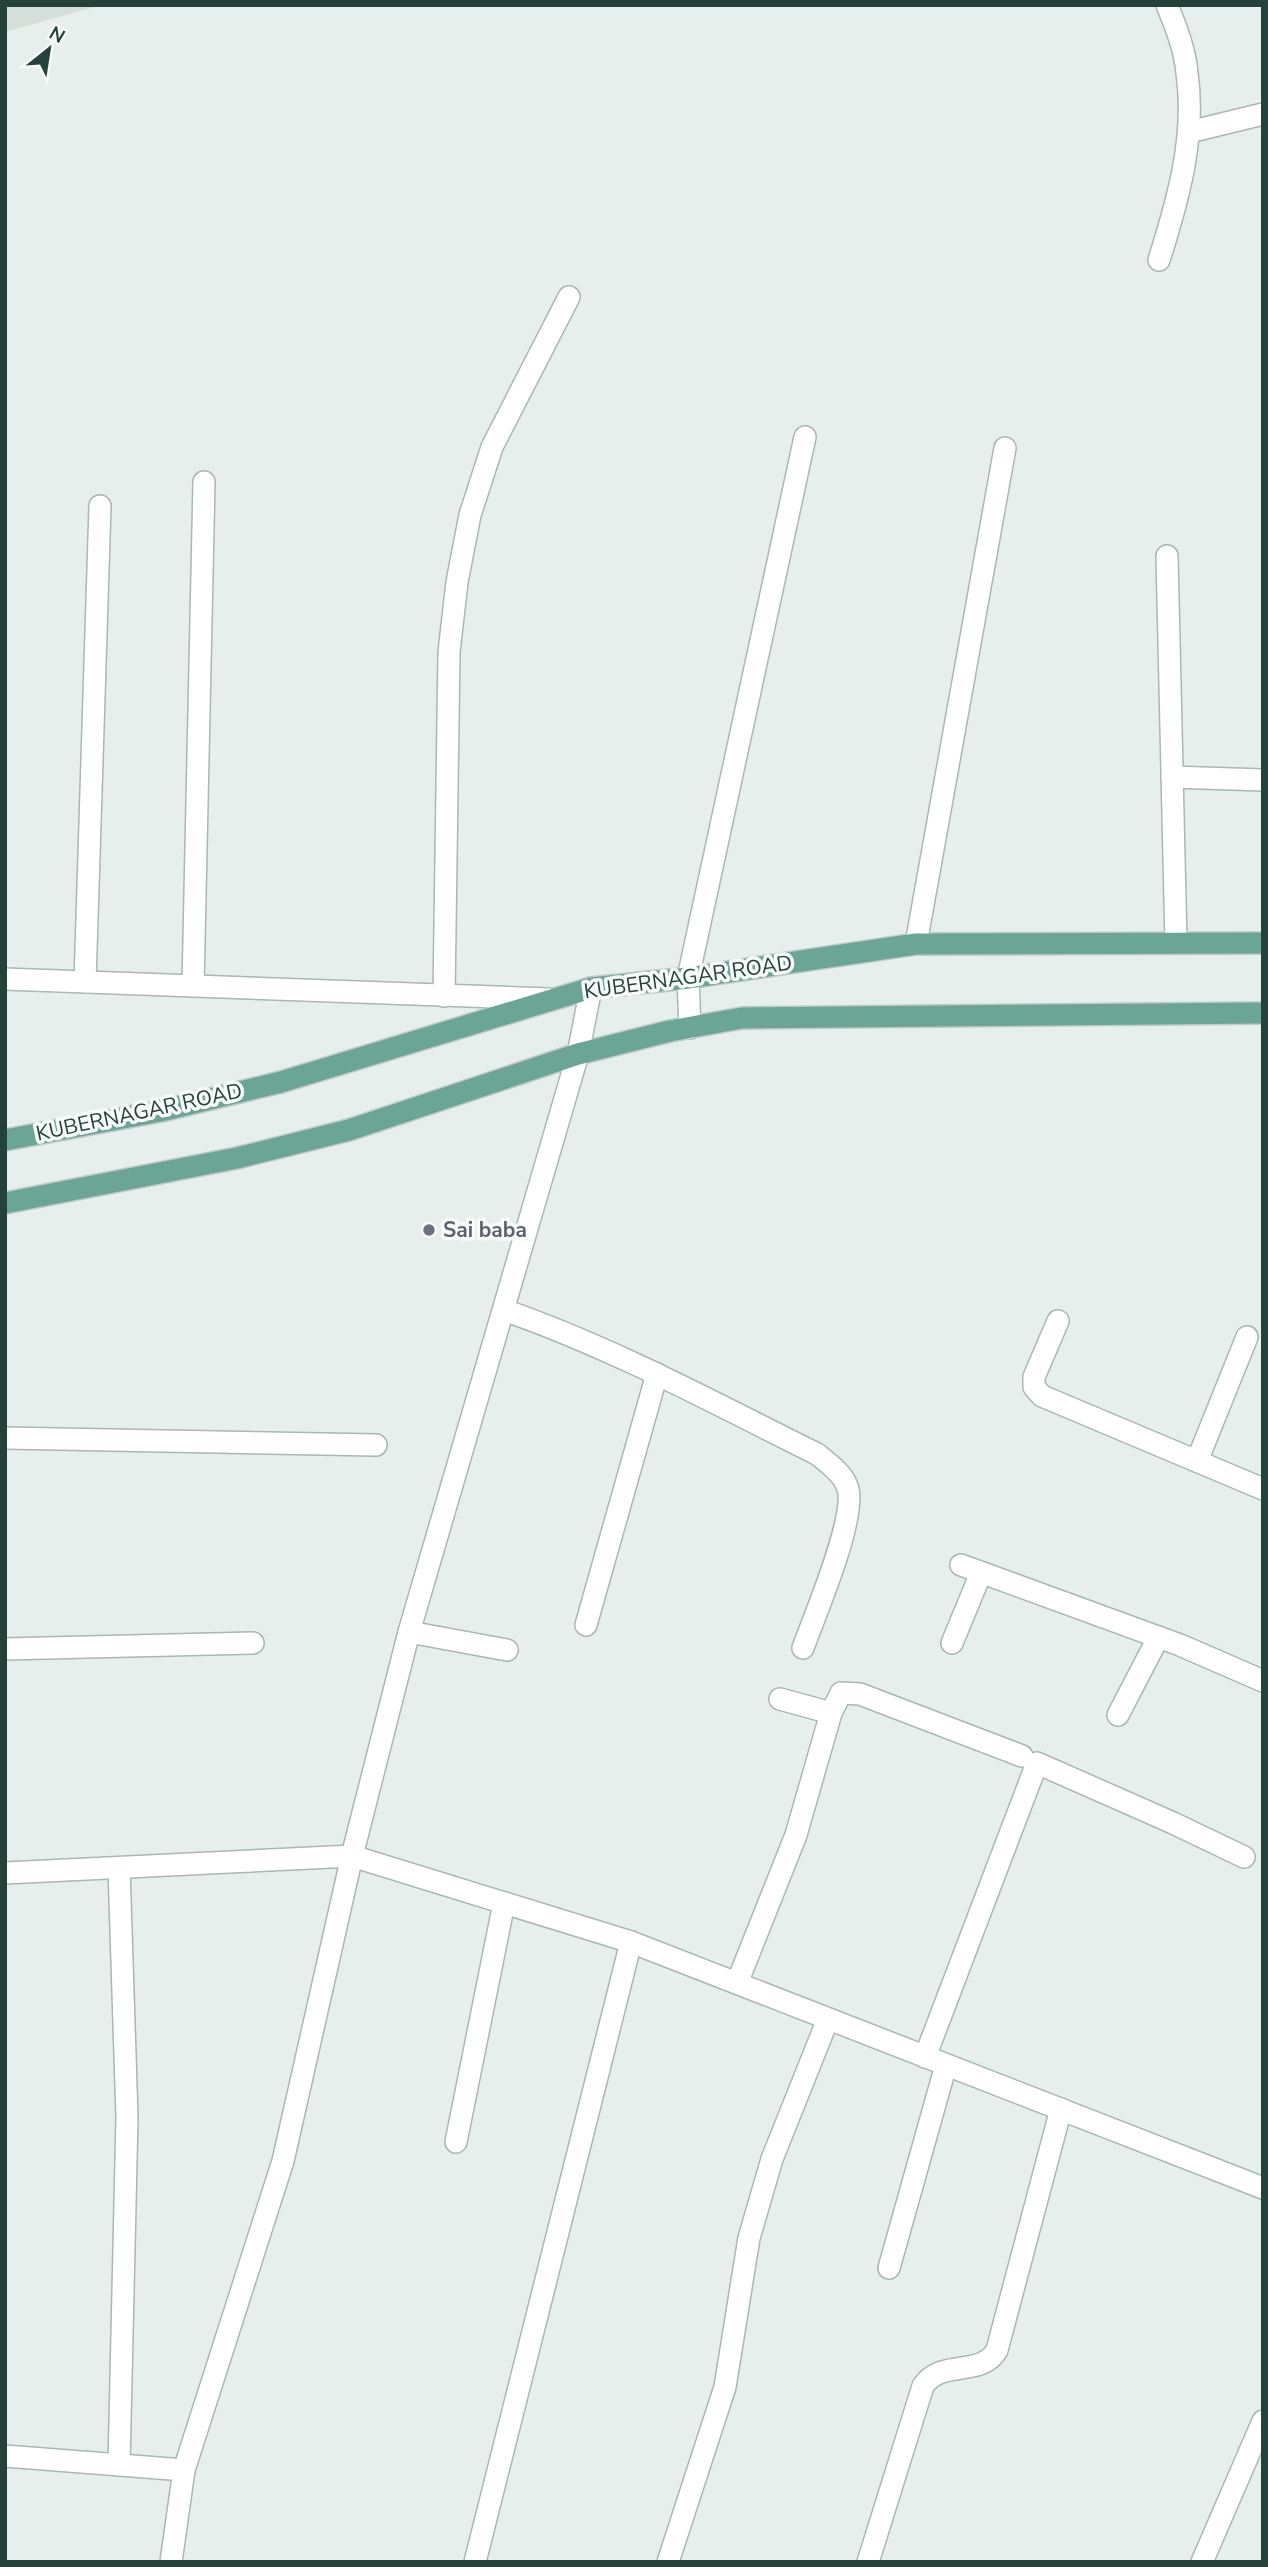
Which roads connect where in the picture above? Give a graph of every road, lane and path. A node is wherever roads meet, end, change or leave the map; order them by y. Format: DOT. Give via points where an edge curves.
graph roads {
  1 [pos="1167,5"];
  2 [pos="1263,114"];
  3 [pos="1189,132"];
  4 [pos="1158,260"];
  5 [pos="569,297"];
  6 [pos="805,437"];
  7 [pos="1005,448"];
  8 [pos="204,482"];
  9 [pos="100,506"];
  10 [pos="1167,556"];
  11 [pos="1172,777"];
  12 [pos="1263,780"];
  13 [pos="1176,943"];
  14 [pos="1263,943"];
  15 [pos="916,944"];
  16 [pos="688,978"];
  17 [pos="5,979"];
  18 [pos="85,982"];
  19 [pos="193,986"];
  20 [pos="591,988"];
  21 [pos="444,996"];
  22 [pos="552,999"];
  23 [pos="1263,1013"];
  24 [pos="690,1028"];
  25 [pos="578,1055"];
  26 [pos="5,1140"];
  27 [pos="5,1203"];
  28 [pos="504,1310"];
  29 [pos="1058,1321"];
  30 [pos="1247,1337"];
  31 [pos="657,1374"];
  32 [pos="5,1438"];
  33 [pos="376,1445"];
  34 [pos="1197,1461"];
  35 [pos="1263,1489"];
  36 [pos="586,1625"];
  37 [pos="409,1632"];
  38 [pos="1158,1638"];
  39 [pos="253,1643"];
  40 [pos="952,1643"];
  41 [pos="803,1648"];
  42 [pos="5,1649"];
  43 [pos="507,1650"];
  44 [pos="1263,1681"];
  45 [pos="780,1699"];
  46 [pos="831,1713"];
  47 [pos="1118,1715"];
  48 [pos="1022,1756"];
  49 [pos="352,1856"];
  50 [pos="1244,1857"];
  51 [pos="119,1868"];
  52 [pos="5,1873"];
  53 [pos="504,1903"];
  54 [pos="631,1942"];
  55 [pos="737,1983"];
  56 [pos="828,2019"];
  57 [pos="925,2057"];
  58 [pos="946,2065"];
  59 [pos="1061,2109"];
  60 [pos="456,2142"];
  61 [pos="1263,2189"];
  62 [pos="889,2268"];
  63 [pos="1263,2421"];
  64 [pos="5,2456"];
  65 [pos="118,2465"];
  66 [pos="184,2470"];
  67 [pos="171,2562"];
  68 [pos="475,2562"];
  69 [pos="668,2562"];
  70 [pos="868,2562"];
  71 [pos="1202,2562"];
  1 -- 3 [label="street" via="1187,72"];
  2 -- 3 [label="street"];
  3 -- 4 [label="street" via="1177,203"];
  5 -- 21 [label="street" via="492,447 470,515 457,582 449,652"];
  6 -- 16 [label="street"];
  7 -- 15 [label="street"];
  8 -- 19 [label="street"];
  9 -- 18 [label="street"];
  10 -- 11 [label="street"];
  11 -- 12 [label="street"];
  11 -- 13 [label="street"];
  13 -- 14 [label="main road, KUBERNAGAR ROAD"];
  13 -- 15 [label="main road, KUBERNAGAR ROAD"];
  15 -- 16 [label="main road, KUBERNAGAR ROAD"];
  16 -- 20 [label="main road, KUBERNAGAR ROAD"];
  16 -- 24 [label="street"];
  17 -- 18 [label="street"];
  18 -- 19 [label="street"];
  19 -- 21 [label="street"];
  20 -- 22 [label="main road, KUBERNAGAR ROAD"];
  20 -- 25 [label="street"];
  21 -- 22 [label="street"];
  22 -- 26 [label="main road, KUBERNAGAR ROAD" via="281,1082 161,1111"];
  23 -- 24 [label="main road" via="742,1018"];
  24 -- 25 [label="main road"];
  25 -- 27 [label="main road" via="349,1130 237,1158"];
  25 -- 28 [label="street"];
  28 -- 31 [label="street"];
  28 -- 37 [label="street"];
  29 -- 34 [label="street" via="1034,1377 1034,1387 1042,1396"];
  30 -- 34 [label="street"];
  31 -- 36 [label="street"];
  31 -- 41 [label="street" via="817,1454 848,1487 848,1521"];
  32 -- 33 [label="street"];
  34 -- 35 [label="street"];
  37 -- 43 [label="street"];
  37 -- 49 [label="street"];
  38 -- 40 [label="street" via="971,1569"];
  38 -- 44 [label="street"];
  38 -- 47 [label="street"];
  39 -- 42 [label="street"];
  45 -- 46 [label="street"];
  46 -- 48 [label="street" via="841,1693 860,1695"];
  46 -- 55 [label="street" via="796,1835"];
  49 -- 51 [label="street"];
  49 -- 53 [label="street"];
  49 -- 66 [label="street" via="283,2161"];
  50 -- 57 [label="street" via="1037,1763"];
  51 -- 52 [label="street"];
  51 -- 65 [label="street" via="127,2117"];
  53 -- 54 [label="street"];
  53 -- 60 [label="street"];
  54 -- 55 [label="street"];
  54 -- 68 [label="street"];
  55 -- 56 [label="street"];
  56 -- 57 [label="street"];
  56 -- 69 [label="street" via="772,2159 749,2238 725,2388"];
  57 -- 58 [label="street"];
  58 -- 59 [label="street"];
  58 -- 62 [label="street"];
  59 -- 61 [label="street"];
  59 -- 70 [label="street" via="997,2350 981,2365 937,2372 923,2386"];
  63 -- 71 [label="street"];
  64 -- 65 [label="street"];
  65 -- 66 [label="street"];
  66 -- 67 [label="street"];
}
